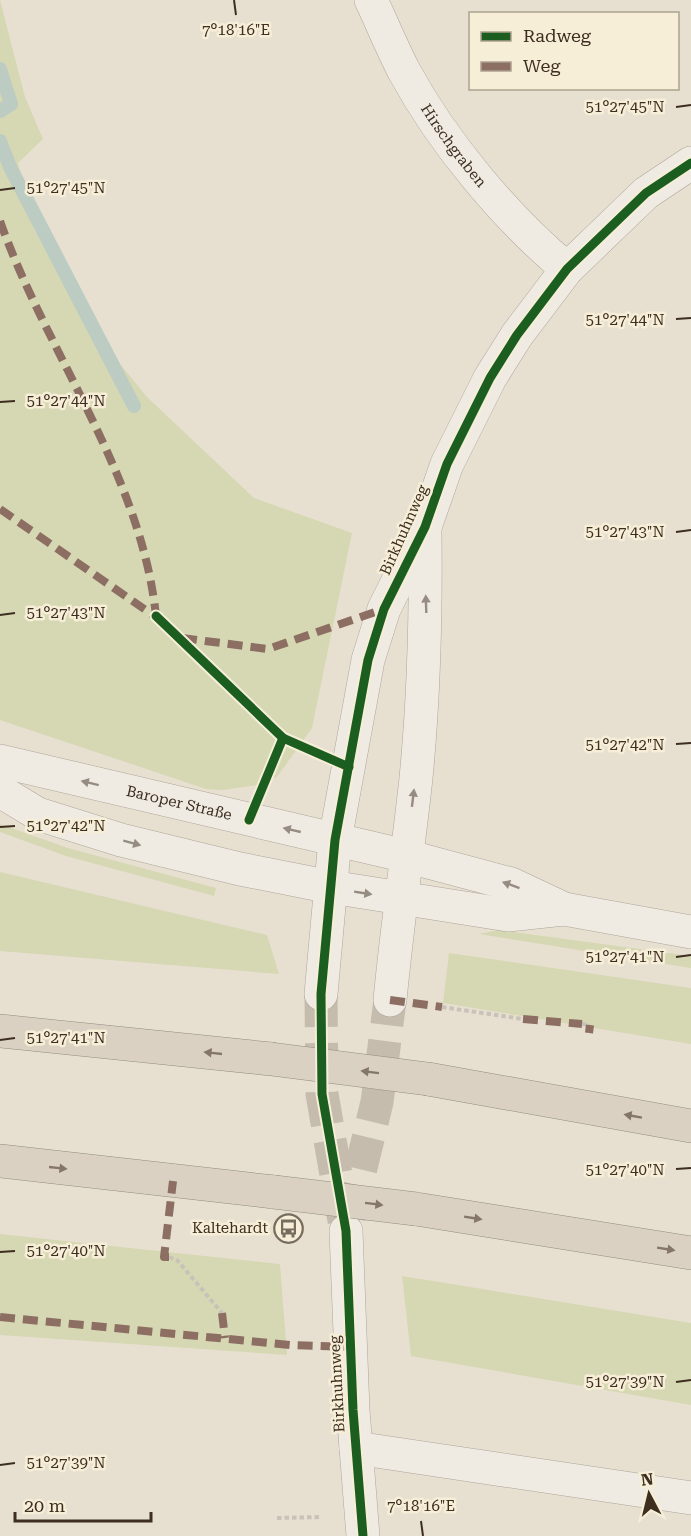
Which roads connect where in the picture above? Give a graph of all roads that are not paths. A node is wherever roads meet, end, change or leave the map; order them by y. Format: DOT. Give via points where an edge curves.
graph roads {
  1 [pos="370,0"];
  2 [pos="691,163"];
  3 [pos="567,269"];
  4 [pos="425,527"];
  5 [pos="0,761"];
  6 [pos="0,791"];
  7 [pos="335,840"];
  8 [pos="406,856"];
  9 [pos="331,888"];
  10 [pos="400,899"];
  11 [pos="564,909"];
  12 [pos="691,932"];
  13 [pos="321,994"];
  14 [pos="390,1000"];
  15 [pos="0,1031"];
  16 [pos="691,1126"];
  17 [pos="0,1161"];
  18 [pos="346,1231"];
  19 [pos="691,1253"];
  20 [pos="356,1448"];
  21 [pos="691,1498"];
  22 [pos="363,1536"];
  1 -- 3 [label="street, Hirschgraben" via="405,71 455,149 539,245"];
  2 -- 3 [label="street, Birkhuhnweg" via="646,193"];
  3 -- 4 [label="street, Birkhuhnweg" via="490,378 447,464"];
  4 -- 7 [label="street, Birkhuhnweg" via="384,609 368,660"];
  8 -- 4 [label="street, Birkhuhnweg, one-way" via="425,667"];
  7 -- 5 [label="street, Baroper Straße, one-way"];
  6 -- 9 [label="street, Baroper Straße, one-way" via="38,814 121,840 195,860"];
  7 -- 8 [label="street, Baroper Straße"];
  7 -- 9 [label="street, Birkhuhnweg"];
  8 -- 10 [label="street, Birkhuhnweg"];
  11 -- 8 [label="street, Baroper Straße, one-way" via="512,885"];
  9 -- 10 [label="street, Baroper Straße, one-way"];
  9 -- 13 [label="street, Birkhuhnweg"];
  10 -- 11 [label="street, Baroper Straße" via="508,915"];
  10 -- 14 [label="street, Birkhuhnweg"];
  11 -- 12 [label="street, Baroper Straße"];
  16 -- 15 [label="highway, one-way, bridge" via="428,1079"];
  17 -- 19 [label="highway, one-way, bridge" via="416,1209"];
  18 -- 20 [label="street, Birkhuhnweg"];
  20 -- 21 [label="street"];
  20 -- 22 [label="street, Birkhuhnweg"];
}
